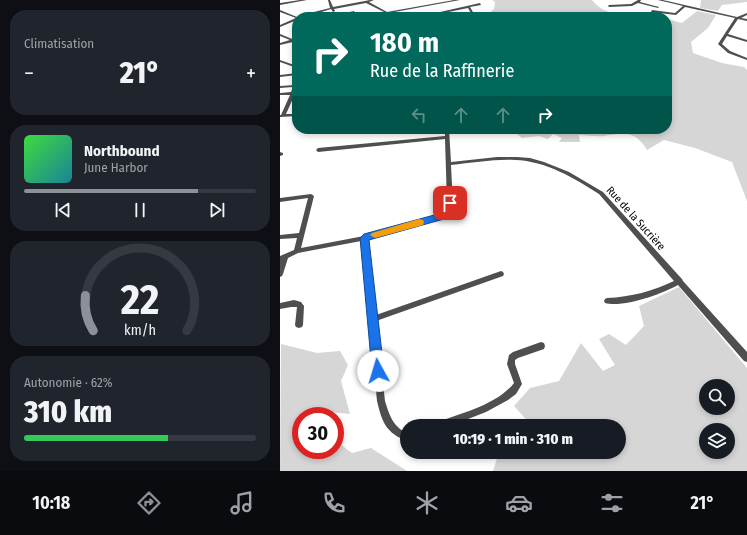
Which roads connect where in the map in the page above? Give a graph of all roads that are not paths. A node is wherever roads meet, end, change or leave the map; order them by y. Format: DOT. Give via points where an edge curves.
graph roads {
  1 [pos="306,0"];
  2 [pos="329,0"];
  3 [pos="373,0"];
  4 [pos="459,0"];
  5 [pos="659,0"];
  6 [pos="679,0"];
  7 [pos="639,1"];
  8 [pos="367,2"];
  9 [pos="280,4"];
  10 [pos="480,4"];
  11 [pos="674,4"];
  12 [pos="350,6"];
  13 [pos="468,6"];
  14 [pos="609,6"];
  15 [pos="658,7"];
  16 [pos="684,7"];
  17 [pos="332,8"];
  18 [pos="280,11"];
  19 [pos="652,11"];
  20 [pos="314,12"];
  21 [pos="332,12"];
  22 [pos="354,12"];
  23 [pos="383,12"];
  24 [pos="402,12"];
  25 [pos="442,12"];
  26 [pos="472,12"];
  27 [pos="660,12"];
  28 [pos="672,14"];
  29 [pos="747,14"];
  30 [pos="292,17"];
  31 [pos="737,18"];
  32 [pos="747,20"];
  33 [pos="280,22"];
  34 [pos="292,22"];
  35 [pos="287,24"];
  36 [pos="280,26"];
  37 [pos="280,35"];
  38 [pos="726,35"];
  39 [pos="291,41"];
  40 [pos="747,41"];
  41 [pos="280,44"];
  42 [pos="747,59"];
  43 [pos="280,61"];
  44 [pos="292,65"];
  45 [pos="292,75"];
  46 [pos="280,76"];
  47 [pos="292,86"];
  48 [pos="280,87"];
  49 [pos="292,93"];
  50 [pos="280,94"];
  51 [pos="292,98"];
  52 [pos="292,115"];
  53 [pos="282,116"];
  54 [pos="447,137"];
  55 [pos="318,150"];
  56 [pos="449,164"];
  57 [pos="280,200"];
  58 [pos="301,235"];
  59 [pos="280,237"];
  60 [pos="364,238"];
  61 [pos="297,251"];
  62 [pos="282,258"];
  63 [pos="280,274"];
  64 [pos="501,274"];
  65 [pos="680,282"];
  66 [pos="607,301"];
  67 [pos="280,306"];
  68 [pos="373,319"];
  69 [pos="299,325"];
  70 [pos="541,346"];
  71 [pos="747,358"];
  72 [pos="457,419"];
  73 [pos="400,434"];
  1 -- 9 [label="street"];
  2 -- 17 [label="street"];
  3 -- 8 [label="street"];
  4 -- 24 [label="street"];
  5 -- 11 [label="street"];
  6 -- 11 [label="street"];
  7 -- 14 [label="street" via="632,5"];
  7 -- 15 [label="street"];
  8 -- 12 [label="street"];
  8 -- 23 [label="street"];
  10 -- 13 [label="street"];
  11 -- 16 [label="street"];
  12 -- 17 [label="street"];
  12 -- 22 [label="street"];
  13 -- 25 [label="street"];
  13 -- 26 [label="street"];
  16 -- 28 [label="street" via="676,14"];
  16 -- 31 [label="street"];
  17 -- 20 [label="street"];
  17 -- 21 [label="street"];
  18 -- 30 [label="street"];
  19 -- 27 [label="street"];
  29 -- 31 [label="street"];
  31 -- 32 [label="street"];
  31 -- 38 [label="street"];
  33 -- 35 [label="street"];
  34 -- 35 [label="street"];
  35 -- 36 [label="street"];
  37 -- 39 [label="street"];
  38 -- 40 [label="street"];
  38 -- 42 [label="street" via="721,46"];
  39 -- 41 [label="street"];
  43 -- 44 [label="street"];
  45 -- 46 [label="street"];
  47 -- 48 [label="street"];
  49 -- 50 [label="street"];
  51 -- 53 [label="street"];
  52 -- 53 [label="street"];
  54 -- 55 [label="street"];
  54 -- 56 [label="street"];
  56 -- 60 [label="street" via="450,205 445,214"];
  56 -- 65 [label="street, Rue de la Sucrière" via="505,158 520,159 542,164 586,182 601,192"];
  57 -- 58 [label="street" via="311,196"];
  58 -- 59 [label="street"];
  58 -- 61 [label="street"];
  60 -- 61 [label="street"];
  60 -- 68 [label="street"];
  61 -- 62 [label="street"];
  62 -- 63 [label="street"];
  64 -- 68 [label="street"];
  65 -- 66 [label="street" via="631,299"];
  65 -- 71 [label="street, Rue de la Sucrière"];
  67 -- 69 [label="street" via="301,306"];
  68 -- 73 [label="street" via="383,410 392,428"];
  70 -- 72 [label="street" via="512,358 518,384 516,389 483,409"];
}
